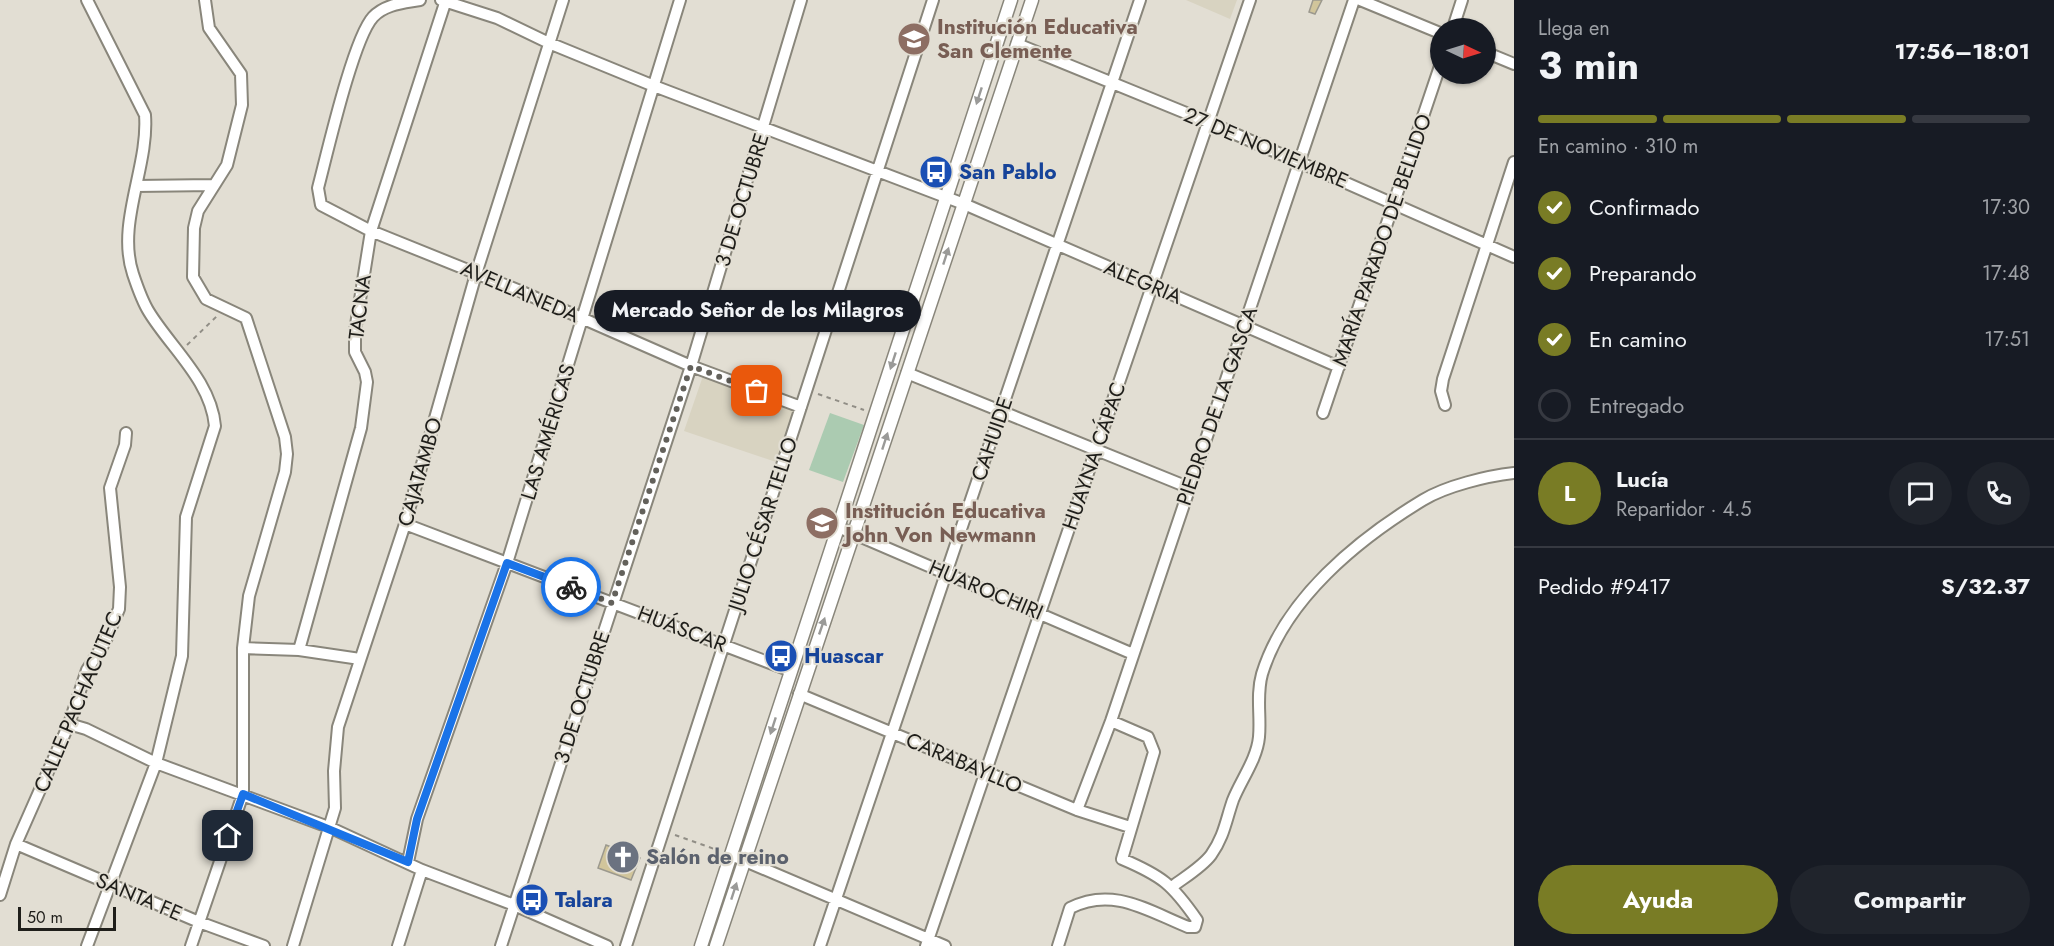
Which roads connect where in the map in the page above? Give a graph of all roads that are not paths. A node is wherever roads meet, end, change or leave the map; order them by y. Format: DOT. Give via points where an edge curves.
graph roads {
  1 [pos="87,0"];
  2 [pos="205,0"];
  3 [pos="420,0"];
  4 [pos="441,0"];
  5 [pos="446,0"];
  6 [pos="563,0"];
  7 [pos="680,0"];
  8 [pos="801,0"];
  9 [pos="933,0"];
  10 [pos="1011,0"];
  11 [pos="1032,0"];
  12 [pos="1140,0"];
  13 [pos="1250,0"];
  14 [pos="1354,0"];
  15 [pos="1360,0"];
  16 [pos="1462,0"];
  17 [pos="1456,18"];
  18 [pos="1430,29"];
  19 [pos="549,42"];
  20 [pos="1017,45"];
  21 [pos="1496,57"];
  22 [pos="1514,64"];
  23 [pos="1112,84"];
  24 [pos="1434,84"];
  25 [pos="654,86"];
  26 [pos="1208,122"];
  27 [pos="763,128"];
  28 [pos="1300,162"];
  29 [pos="1514,162"];
  30 [pos="878,171"];
  31 [pos="213,185"];
  32 [pos="136,186"];
  33 [pos="946,197"];
  34 [pos="964,204"];
  35 [pos="1394,204"];
  36 [pos="371,231"];
  37 [pos="1057,244"];
  38 [pos="1486,245"];
  39 [pos="1514,257"];
  40 [pos="476,274"];
  41 [pos="1152,286"];
  42 [pos="583,318"];
  43 [pos="1244,326"];
  44 [pos="691,366"];
  45 [pos="1339,367"];
  46 [pos="908,373"];
  47 [pos="1445,405"];
  48 [pos="801,407"];
  49 [pos="1001,411"];
  50 [pos="1323,413"];
  51 [pos="126,433"];
  52 [pos="1096,450"];
  53 [pos="1514,473"];
  54 [pos="1190,488"];
  55 [pos="405,524"];
  56 [pos="838,527"];
  57 [pos="854,533"];
  58 [pos="507,563"];
  59 [pos="946,573"];
  60 [pos="612,603"];
  61 [pos="1040,614"];
  62 [pos="724,645"];
  63 [pos="243,648"];
  64 [pos="299,650"];
  65 [pos="1133,654"];
  66 [pos="360,659"];
  67 [pos="791,671"];
  68 [pos="799,694"];
  69 [pos="1111,721"];
  70 [pos="69,724"];
  71 [pos="892,733"];
  72 [pos="156,763"];
  73 [pos="985,772"];
  74 [pos="243,794"];
  75 [pos="1077,810"];
  76 [pos="1130,827"];
  77 [pos="331,828"];
  78 [pos="16,844"];
  79 [pos="731,855"];
  80 [pos="744,861"];
  81 [pos="408,862"];
  82 [pos="422,870"];
  83 [pos="109,884"];
  84 [pos="1173,886"];
  85 [pos="0,895"];
  86 [pos="836,900"];
  87 [pos="514,905"];
  88 [pos="200,922"];
  89 [pos="927,943"];
  90 [pos="604,945"];
  91 [pos="87,946"];
  92 [pos="191,946"];
  93 [pos="264,946"];
  94 [pos="293,946"];
  95 [pos="398,946"];
  96 [pos="501,946"];
  97 [pos="626,946"];
  98 [pos="701,946"];
  99 [pos="716,946"];
  100 [pos="820,946"];
  101 [pos="945,946"];
  102 [pos="1058,946"];
  1 -- 32 [label="street" via="145,115 146,136"];
  2 -- 31 [label="street" via="209,28 241,74 242,105 235,135 227,165"];
  3 -- 36 [label="street, AVELLANEDA" via="396,4 372,18 362,36 318,188 321,205"];
  4 -- 5 [label="street"];
  5 -- 19 [label="street"];
  5 -- 36 [label="street, TACNA"];
  6 -- 19 [label="street, CAJATAMBO"];
  7 -- 25 [label="street, LAS AMÉRICAS"];
  8 -- 27 [label="street, 3 DE OCTUBRE"];
  9 -- 30 [label="street, JULIO CÉSAR TELLO"];
  10 -- 33 [label="street, one-way"];
  11 -- 20 [label="street"];
  12 -- 23 [label="street, CAHUIDE"];
  13 -- 26 [label="street, HUAYNA CÁPAC"];
  14 -- 28 [label="street, PIEDRO DE LA GASCA"];
  15 -- 18 [label="street"];
  16 -- 17 [label="street"];
  19 -- 25 [label="street"];
  19 -- 40 [label="street, CAJATAMBO"];
  20 -- 23 [label="street, 27 DE NOVIEMBRE"];
  20 -- 34 [label="street"];
  21 -- 22 [label="street"];
  23 -- 26 [label="street, 27 DE NOVIEMBRE"];
  23 -- 37 [label="street, CAHUIDE"];
  24 -- 35 [label="street, MARÍA PARADO DE BELLIDO"];
  25 -- 27 [label="street"];
  25 -- 42 [label="street, LAS AMÉRICAS"];
  26 -- 28 [label="street, 27 DE NOVIEMBRE"];
  26 -- 41 [label="street, HUAYNA CÁPAC"];
  27 -- 30 [label="street"];
  27 -- 44 [label="street, 3 DE OCTUBRE"];
  28 -- 35 [label="street, 27 DE NOVIEMBRE"];
  28 -- 43 [label="street, PIEDRO DE LA GASCA"];
  29 -- 38 [label="street"];
  30 -- 33 [label="street"];
  30 -- 48 [label="street, JULIO CÉSAR TELLO"];
  31 -- 32 [label="street"];
  31 -- 63 [label="street" via="198,210 194,228 193,277 206,299 246,318 287,454 249,596"];
  32 -- 72 [label="street" via="129,225 132,271 148,312 180,351 213,411 215,426 186,518 182,656"];
  33 -- 34 [label="street, ALEGRIA"];
  33 -- 56 [label="street, one-way"];
  34 -- 37 [label="street, ALEGRIA"];
  46 -- 34 [label="street, one-way"];
  35 -- 38 [label="street, 27 DE NOVIEMBRE"];
  35 -- 45 [label="street, MARÍA PARADO DE BELLIDO"];
  36 -- 40 [label="street, AVELLANEDA"];
  36 -- 64 [label="street, TACNA" via="355,331 355,352 367,382 362,428"];
  37 -- 41 [label="street, ALEGRIA"];
  37 -- 49 [label="street, CAHUIDE"];
  38 -- 39 [label="street, 27 DE NOVIEMBRE"];
  38 -- 47 [label="street" via="1443,379"];
  40 -- 42 [label="street, AVELLANEDA"];
  40 -- 55 [label="street, CAJATAMBO"];
  41 -- 43 [label="street, ALEGRIA"];
  41 -- 52 [label="street, HUAYNA CÁPAC"];
  42 -- 44 [label="street, AVELLANEDA"];
  42 -- 58 [label="street, LAS AMÉRICAS"];
  43 -- 45 [label="street, ALEGRIA"];
  43 -- 54 [label="street, PIEDRO DE LA GASCA"];
  44 -- 48 [label="street, AVELLANEDA"];
  44 -- 60 [label="street, 3 DE OCTUBRE"];
  45 -- 50 [label="street, MARÍA PARADO DE BELLIDO"];
  46 -- 49 [label="street"];
  57 -- 46 [label="street, one-way"];
  48 -- 62 [label="street, JULIO CÉSAR TELLO"];
  49 -- 52 [label="street"];
  49 -- 59 [label="street, CAHUIDE"];
  51 -- 70 [label="street, CALLE PACHACUTEC" via="110,488 119,609 87,670"];
  52 -- 54 [label="street"];
  52 -- 61 [label="street, HUAYNA CÁPAC"];
  53 -- 84 [label="street" via="1425,499 1346,557 1296,608 1276,639 1262,673 1258,692 1259,741 1233,801 1224,837 1210,857"];
  54 -- 65 [label="street, PIEDRO DE LA GASCA"];
  55 -- 58 [label="street, HUÁSCAR"];
  55 -- 66 [label="street, CAJATAMBO"];
  56 -- 57 [label="street, HUAROCHIRI"];
  56 -- 67 [label="street"];
  57 -- 59 [label="street, HUAROCHIRI"];
  68 -- 57 [label="street, one-way"];
  58 -- 60 [label="street, HUÁSCAR"];
  58 -- 81 [label="street, LAS AMÉRICAS" via="417,819"];
  59 -- 61 [label="street, HUAROCHIRI"];
  59 -- 71 [label="street, CAHUIDE"];
  60 -- 62 [label="street, HUÁSCAR"];
  60 -- 87 [label="street, 3 DE OCTUBRE"];
  61 -- 65 [label="street, HUAROCHIRI"];
  61 -- 73 [label="street, HUAYNA CÁPAC"];
  62 -- 67 [label="street, HUÁSCAR"];
  62 -- 97 [label="street, JULIO CÉSAR TELLO"];
  63 -- 64 [label="street"];
  63 -- 74 [label="street"];
  64 -- 66 [label="street"];
  65 -- 69 [label="street, PIEDRO DE LA GASCA"];
  66 -- 77 [label="street, CAJATAMBO" via="338,727"];
  67 -- 79 [label="street, one-way"];
  68 -- 71 [label="street, CARABAYLLO"];
  68 -- 80 [label="street"];
  69 -- 75 [label="street, PIEDRO DE LA GASCA"];
  69 -- 76 [label="street" via="1148,737 1153,744 1154,753"];
  70 -- 72 [label="street"];
  70 -- 78 [label="street, CALLE PACHACUTEC"];
  71 -- 73 [label="street, CARABAYLLO"];
  71 -- 86 [label="street, CAHUIDE"];
  72 -- 74 [label="street"];
  72 -- 83 [label="street"];
  73 -- 75 [label="street, CARABAYLLO"];
  73 -- 89 [label="street, HUAYNA CÁPAC"];
  74 -- 77 [label="street"];
  74 -- 88 [label="street"];
  75 -- 76 [label="street, CARABAYLLO"];
  76 -- 84 [label="street" via="1122,859"];
  77 -- 81 [label="street"];
  77 -- 94 [label="street, CAJATAMBO"];
  78 -- 83 [label="street, SANTA FE"];
  78 -- 85 [label="street, CALLE PACHACUTEC"];
  79 -- 80 [label="street"];
  79 -- 98 [label="street"];
  80 -- 86 [label="street"];
  99 -- 80 [label="street, one-way"];
  81 -- 82 [label="street"];
  82 -- 87 [label="street"];
  82 -- 95 [label="street"];
  83 -- 88 [label="street, SANTA FE"];
  83 -- 91 [label="street"];
  84 -- 102 [label="street" via="1197,920 1195,927 1142,905 1102,898 1070,908"];
  86 -- 89 [label="street"];
  86 -- 100 [label="street, CAHUIDE"];
  87 -- 90 [label="street"];
  87 -- 96 [label="street, 3 DE OCTUBRE"];
  88 -- 92 [label="street"];
  88 -- 93 [label="street, SANTA FE"];
  89 -- 101 [label="street"];
}
